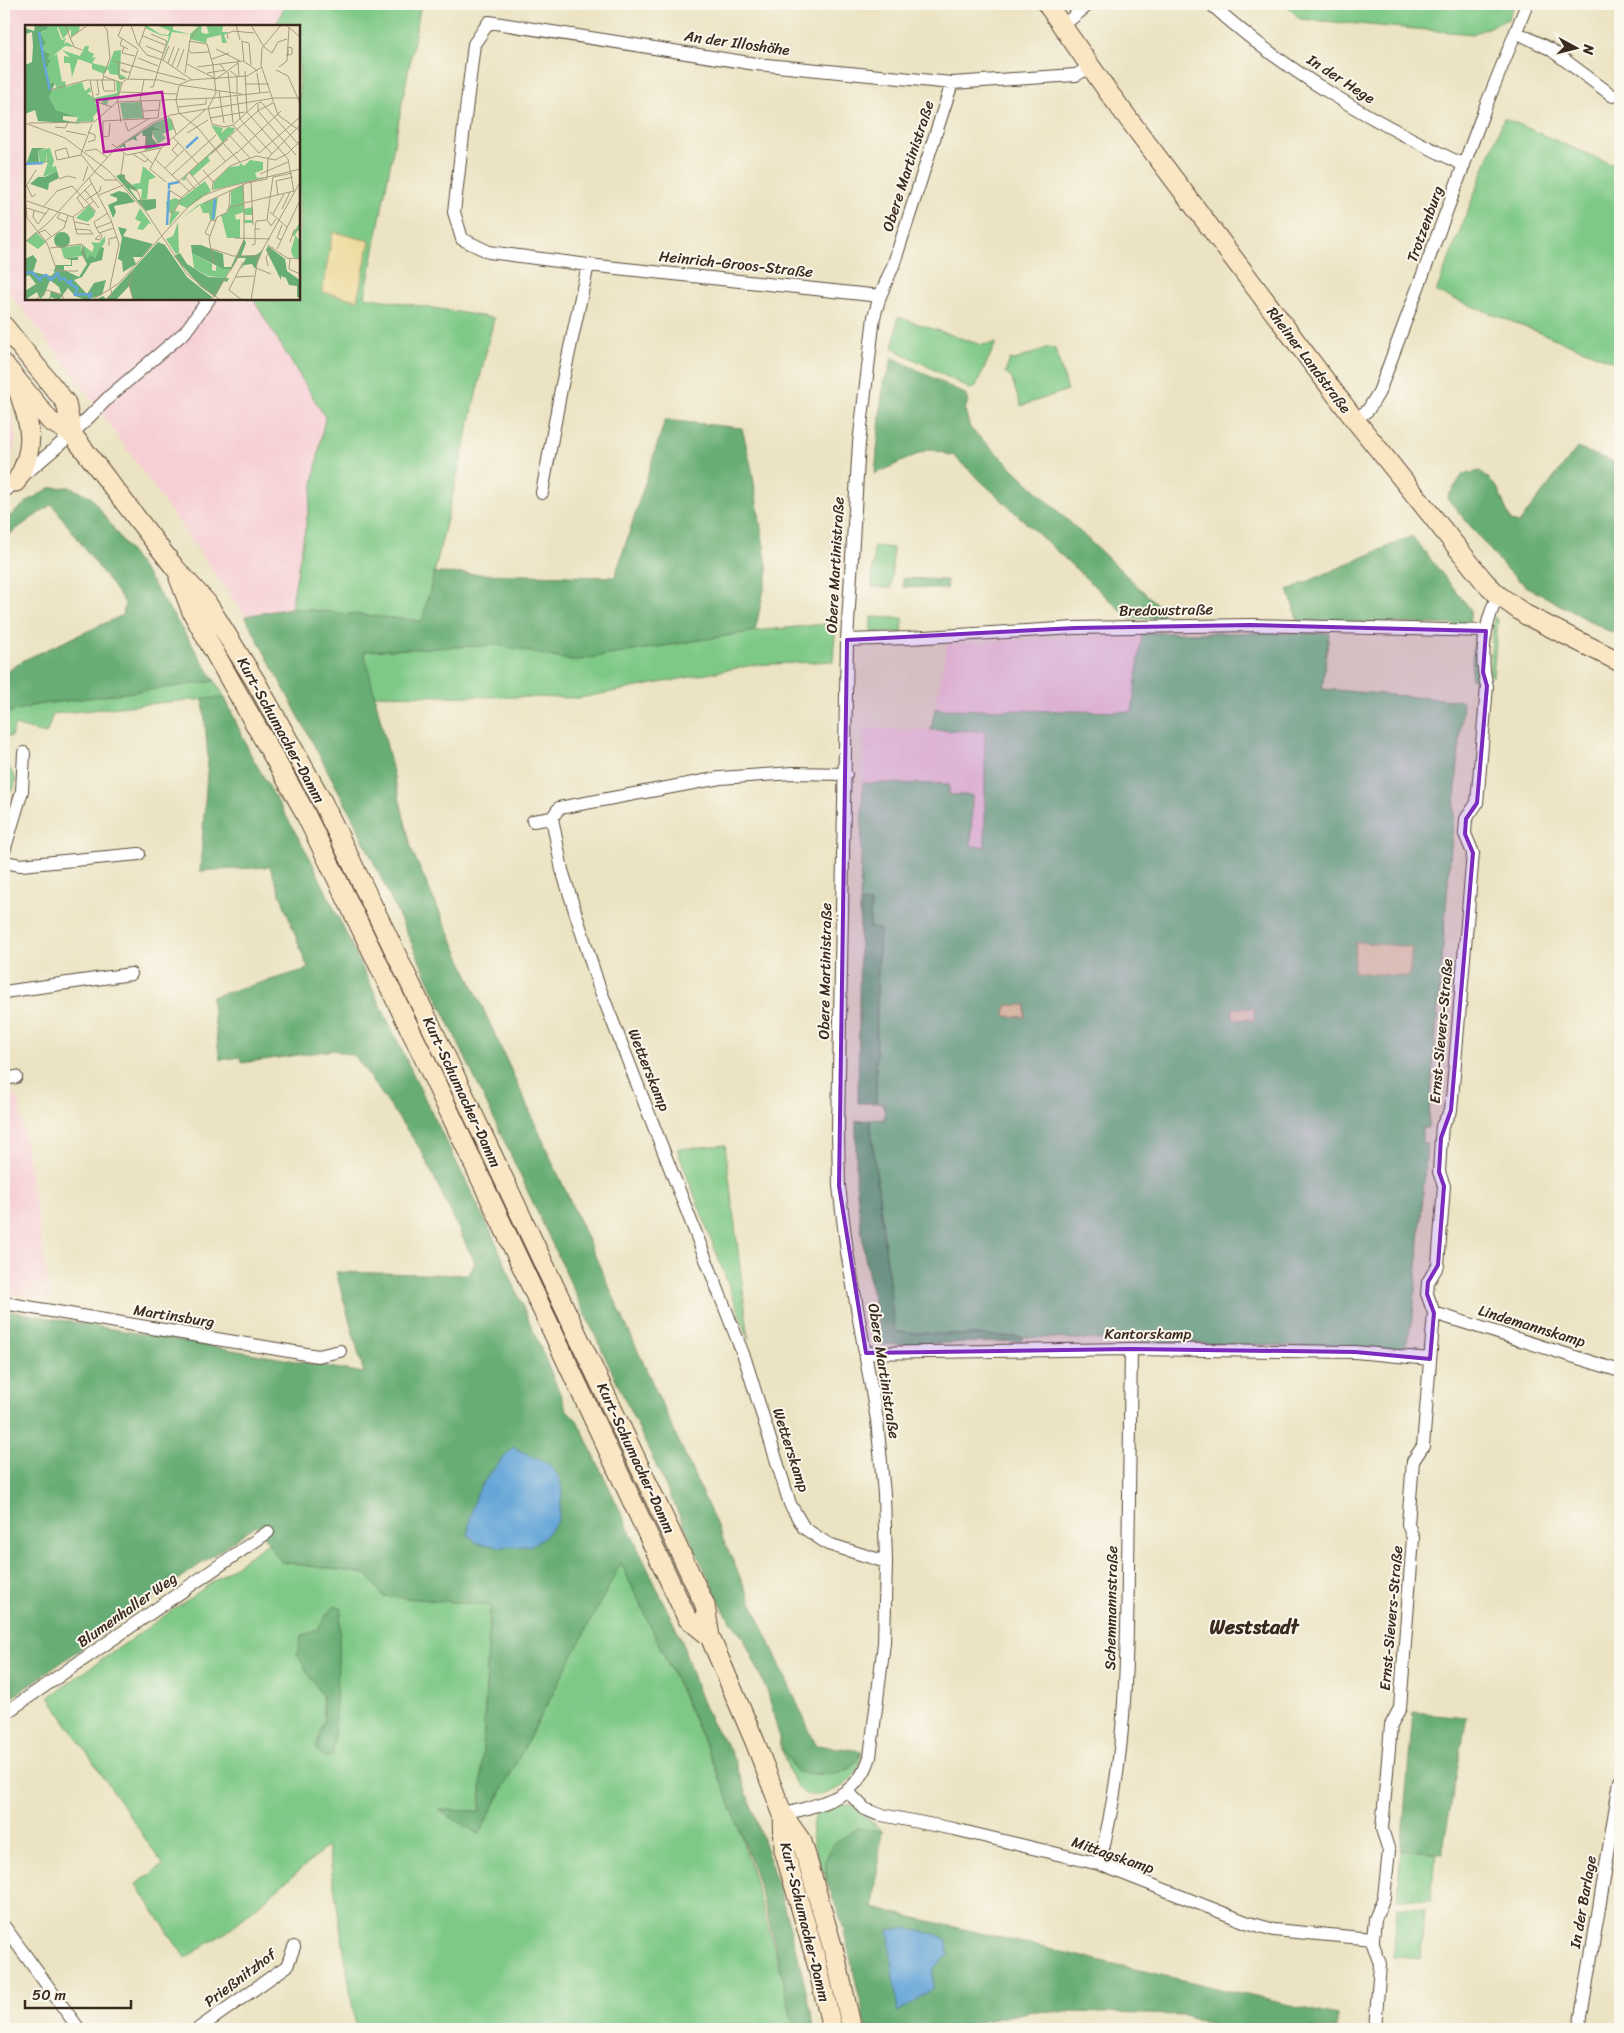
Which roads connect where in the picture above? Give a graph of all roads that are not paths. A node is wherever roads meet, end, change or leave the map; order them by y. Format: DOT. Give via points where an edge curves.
graph roads {
  1 [pos="1047,4"];
  2 [pos="1089,4"];
  3 [pos="1211,4"];
  4 [pos="1526,4"];
  5 [pos="1061,27"];
  6 [pos="1516,32"];
  7 [pos="1090,67"];
  8 [pos="952,83"];
  9 [pos="1613,96"];
  10 [pos="464,127"];
  11 [pos="1464,165"];
  12 [pos="588,265"];
  13 [pos="880,296"];
  14 [pos="207,300"];
  15 [pos="4,326"];
  16 [pos="8,369"];
  17 [pos="1355,420"];
  18 [pos="72,434"];
  19 [pos="10,487"];
  20 [pos="542,493"];
  21 [pos="1498,595"];
  22 [pos="1486,631"];
  23 [pos="848,640"];
  24 [pos="1620,662"];
  25 [pos="24,754"];
  26 [pos="846,774"];
  27 [pos="552,818"];
  28 [pos="533,821"];
  29 [pos="4,851"];
  30 [pos="139,854"];
  31 [pos="4,862"];
  32 [pos="131,974"];
  33 [pos="4,992"];
  34 [pos="4,1303"];
  35 [pos="1434,1313"];
  36 [pos="1131,1349"];
  37 [pos="340,1351"];
  38 [pos="866,1353"];
  39 [pos="1430,1358"];
  40 [pos="1620,1371"];
  41 [pos="268,1532"];
  42 [pos="886,1562"];
  43 [pos="4,1714"];
  44 [pos="1620,1781"];
  45 [pos="848,1792"];
  46 [pos="783,1815"];
  47 [pos="1099,1864"];
  48 [pos="4,1926"];
  49 [pos="1373,1939"];
  50 [pos="294,1947"];
  51 [pos="79,2029"];
  52 [pos="198,2029"];
  53 [pos="832,2029"];
  54 [pos="852,2029"];
  55 [pos="1375,2029"];
  56 [pos="1579,2029"];
  1 -- 5 [label="main road, Rheiner Landstraße"];
  2 -- 5 [label="street"];
  3 -- 11 [label="street, In der Hege" via="1250,37 1346,103 1399,134"];
  4 -- 6 [label="street, Trotzenburg"];
  5 -- 7 [label="main road, Rheiner Landstraße"];
  6 -- 9 [label="street" via="1550,49"];
  6 -- 11 [label="street, Trotzenburg"];
  7 -- 8 [label="street, An der Illoshöhe" via="1076,75"];
  7 -- 17 [label="main road, Rheiner Landstraße"];
  8 -- 10 [label="street, An der Illoshöhe" via="756,64 489,22 474,44"];
  8 -- 13 [label="street, Obere Martinistraße" via="893,266"];
  10 -- 12 [label="street, Heinrich-Groos-Straße" via="454,212 462,239 489,252"];
  11 -- 17 [label="street, Trotzenburg" via="1379,392 1368,410"];
  12 -- 13 [label="street, Heinrich-Groos-Straße"];
  12 -- 20 [label="street"];
  13 -- 23 [label="street, Obere Martinistraße" via="874,317 859,443"];
  14 -- 18 [label="street" via="185,332 111,395"];
  15 -- 18 [label="main road, Kurt-Schumacher-Damm" via="66,403"];
  16 -- 18 [label="main road, Kurt-Schumacher-Damm" via="50,420"];
  16 -- 19 [label="main road" via="28,418 30,437 24,469"];
  17 -- 21 [label="main road, Rheiner Landstraße"];
  18 -- 19 [label="street"];
  18 -- 46 [label="main road, Kurt-Schumacher-Damm" via="212,611 256,682 321,800 446,1055 705,1605 710,1637"];
  21 -- 22 [label="street, Ernst-Sievers-Straße" via="1490,611"];
  21 -- 24 [label="main road, Rheiner Landstraße" via="1526,615"];
  22 -- 23 [label="street, Bredowstraße" via="1220,626 1075,628"];
  22 -- 35 [label="street, Ernst-Sievers-Straße" via="1483,672 1487,686 1477,803 1466,819 1465,834 1473,853 1451,1110 1442,1126 1438,1172 1444,1186 1438,1265 1428,1282 1427,1294"];
  23 -- 26 [label="street, Obere Martinistraße"];
  25 -- 29 [label="street" via="22,791"];
  26 -- 27 [label="street" via="792,773 720,778 559,808"];
  26 -- 38 [label="street, Obere Martinistraße" via="839,1186 846,1252"];
  27 -- 28 [label="street"];
  27 -- 42 [label="street, Wetterskamp" via="562,870 598,984 745,1359 790,1504 804,1528 828,1544"];
  30 -- 31 [label="street" via="21,865"];
  32 -- 33 [label="street"];
  34 -- 37 [label="street, Martinsburg" via="318,1356"];
  35 -- 39 [label="street, Ernst-Sievers-Straße"];
  35 -- 40 [label="street, Lindemannskamp"];
  36 -- 38 [label="street, Kantorskamp"];
  36 -- 39 [label="street, Kantorskamp" via="1355,1352"];
  36 -- 47 [label="street, Schemmannstraße" via="1124,1708 1109,1828"];
  38 -- 42 [label="street, Obere Martinistraße" via="877,1420"];
  39 -- 49 [label="street, Ernst-Sievers-Straße" via="1423,1446 1413,1461 1408,1524 1413,1538 1400,1708 1391,1725 1382,1829 1389,1851 1384,1897 1375,1919"];
  41 -- 43 [label="street, Blumenhaller Weg"];
  42 -- 45 [label="street, Obere Martinistraße" via="884,1643 870,1757 860,1780"];
  44 -- 56 [label="street, In der Barlage"];
  45 -- 46 [label="street"];
  45 -- 47 [label="street, Mittagskamp" via="865,1809 877,1814"];
  46 -- 53 [label="main road, Kurt-Schumacher-Damm" via="784,1850"];
  46 -- 54 [label="main road, Kurt-Schumacher-Damm" via="802,1842 836,1959"];
  47 -- 49 [label="street, Mittagskamp" via="1274,1930"];
  48 -- 51 [label="street"];
  49 -- 55 [label="street, Ernst-Sievers-Straße" via="1380,1964"];
  50 -- 52 [label="street, Prießnitzhof" via="287,1966"];
}
